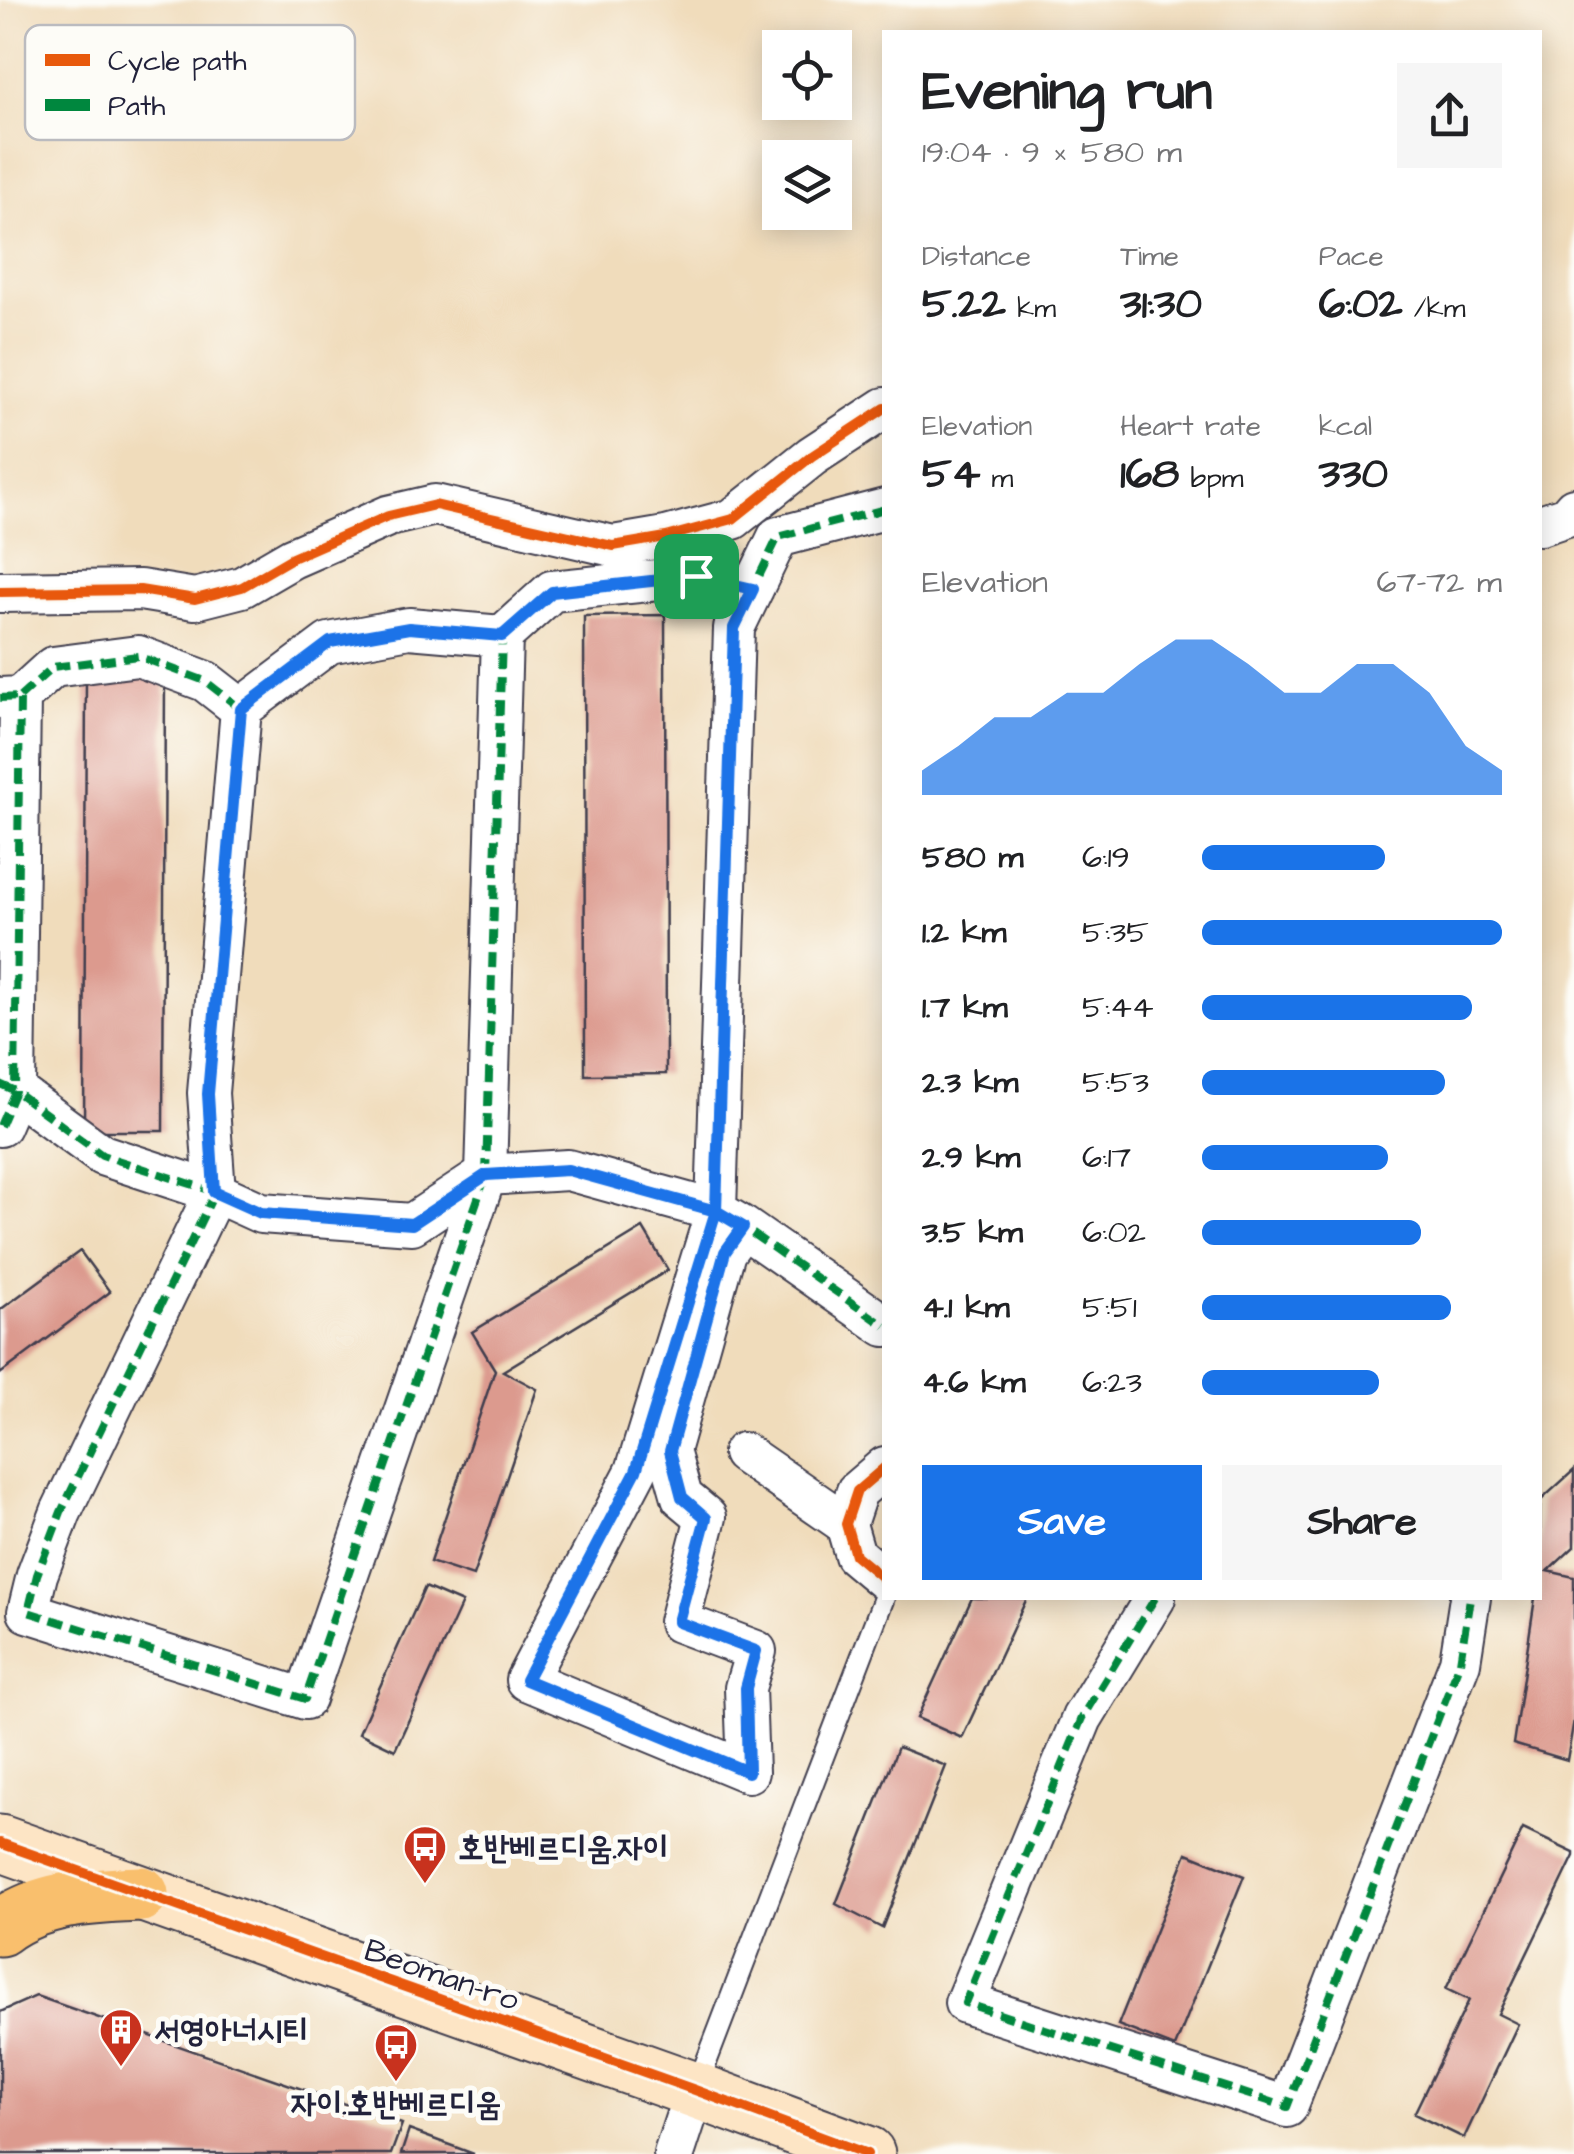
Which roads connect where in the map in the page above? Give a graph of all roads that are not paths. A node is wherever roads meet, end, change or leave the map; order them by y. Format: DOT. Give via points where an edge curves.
graph roads {
  1 [pos="882,410"];
  2 [pos="1574,508"];
  3 [pos="882,509"];
  4 [pos="1542,523"];
  5 [pos="753,589"];
  6 [pos="0,592"];
  7 [pos="502,636"];
  8 [pos="10,697"];
  9 [pos="241,709"];
  10 [pos="5,1100"];
  11 [pos="486,1175"];
  12 [pos="214,1192"];
  13 [pos="730,1219"];
  14 [pos="882,1324"];
  15 [pos="743,1454"];
  16 [pos="882,1469"];
  17 [pos="846,1524"];
  18 [pos="882,1578"];
  19 [pos="883,1600"];
  20 [pos="1154,1600"];
  21 [pos="1470,1600"];
  22 [pos="0,1842"];
  23 [pos="141,1894"];
  24 [pos="0,1928"];
  25 [pos="695,2090"];
  26 [pos="674,2154"];
  27 [pos="867,2154"];
  1 -- 6 [label="street" via="733,518 666,537 612,546 435,504 388,516 242,587 195,599 140,590"];
  2 -- 4 [label="street"];
  3 -- 5 [label="street" via="778,537"];
  5 -- 7 [label="street" via="696,576 552,592"];
  5 -- 13 [label="street" via="734,628"];
  7 -- 9 [label="street" via="409,628 330,642"];
  7 -- 11 [label="street"];
  8 -- 9 [label="street" via="53,667 138,656 205,681"];
  8 -- 10 [label="street"];
  9 -- 12 [label="street" via="208,1094"];
  10 -- 12 [label="street" via="102,1155"];
  11 -- 12 [label="street" via="412,1224 261,1213"];
  11 -- 12 [label="street" via="305,1700 28,1612 61,1512"];
  11 -- 13 [label="street" via="568,1170"];
  13 -- 13 [label="street" via="636,1471 526,1680 748,1772 746,1688 756,1651 678,1622 706,1518 682,1497 670,1451"];
  13 -- 14 [label="street"];
  15 -- 17 [label="street"];
  16 -- 17 [label="street" via="857,1490"];
  17 -- 18 [label="street" via="855,1555"];
  19 -- 25 [label="lane"];
  20 -- 21 [label="street" via="1082,1718 965,2003 1287,2107 1460,1662"];
  22 -- 23 [label="street, Beoman-ro"];
  23 -- 24 [label="main road" via="75,1898"];
  23 -- 25 [label="street, Beoman-ro"];
  25 -- 26 [label="street"];
  25 -- 27 [label="street, Beoman-ro"];
}
